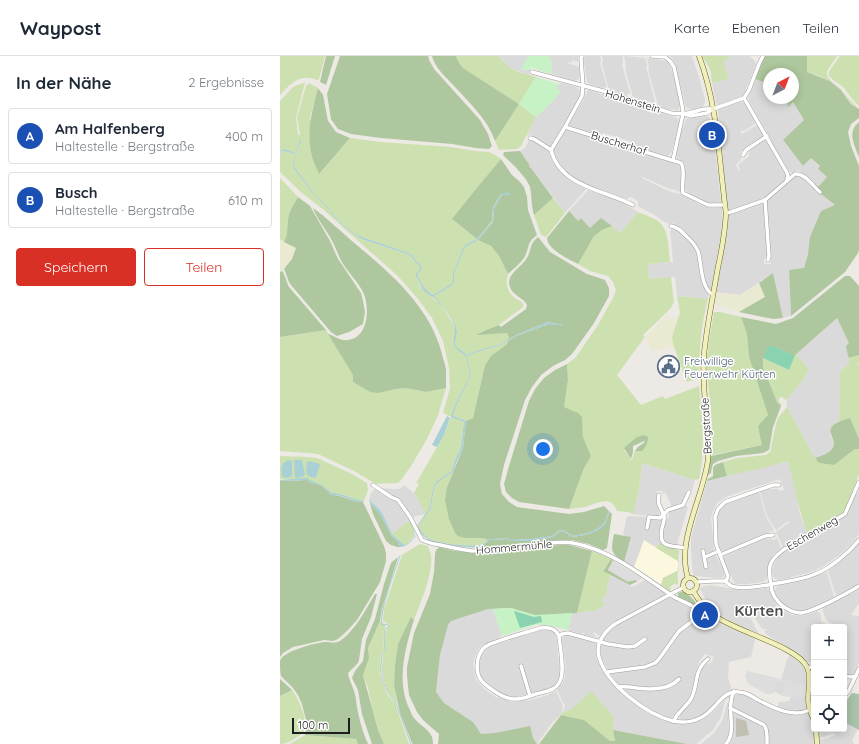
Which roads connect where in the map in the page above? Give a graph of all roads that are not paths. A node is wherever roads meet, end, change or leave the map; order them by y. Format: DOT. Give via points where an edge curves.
graph roads {
  1 [pos="582,56"];
  2 [pos="652,56"];
  3 [pos="699,56"];
  4 [pos="763,56"];
  5 [pos="532,72"];
  6 [pos="583,86"];
  7 [pos="744,98"];
  8 [pos="713,109"];
  9 [pos="683,114"];
  10 [pos="565,127"];
  11 [pos="767,136"];
  12 [pos="530,138"];
  13 [pos="551,150"];
  14 [pos="743,155"];
  15 [pos="673,160"];
  16 [pos="787,180"];
  17 [pos="820,192"];
  18 [pos="765,200"];
  19 [pos="633,205"];
  20 [pos="725,205"];
  21 [pos="726,213"];
  22 [pos="671,226"];
  23 [pos="768,260"];
  24 [pos="713,295"];
  25 [pos="859,482"];
  26 [pos="373,485"];
  27 [pos="779,485"];
  28 [pos="689,492"];
  29 [pos="659,495"];
  30 [pos="664,515"];
  31 [pos="647,528"];
  32 [pos="773,535"];
  33 [pos="859,540"];
  34 [pos="685,548"];
  35 [pos="703,551"];
  36 [pos="719,553"];
  37 [pos="705,557"];
  38 [pos="706,567"];
  39 [pos="688,578"];
  40 [pos="725,581"];
  41 [pos="697,582"];
  42 [pos="771,584"];
  43 [pos="859,586"];
  44 [pos="684,587"];
  45 [pos="693,591"];
  46 [pos="671,594"];
  47 [pos="559,636"];
  48 [pos="645,639"];
  49 [pos="600,642"];
  50 [pos="708,659"];
  51 [pos="522,666"];
  52 [pos="811,667"];
  53 [pos="808,668"];
  54 [pos="859,668"];
  55 [pos="607,672"];
  56 [pos="847,676"];
  57 [pos="856,676"];
  58 [pos="679,679"];
  59 [pos="618,687"];
  60 [pos="734,691"];
  61 [pos="847,693"];
  62 [pos="530,696"];
  63 [pos="730,708"];
  64 [pos="810,710"];
  65 [pos="674,721"];
  66 [pos="816,732"];
  67 [pos="726,744"];
  68 [pos="767,744"];
  69 [pos="817,744"];
  1 -- 6 [label="street"];
  2 -- 9 [label="street" via="665,58 674,67"];
  3 -- 8 [label="main road, Bergstraße"];
  4 -- 7 [label="street"];
  5 -- 6 [label="street, Hohenstein"];
  6 -- 9 [label="street, Hohenstein" via="671,113"];
  6 -- 10 [label="street" via="582,96"];
  7 -- 8 [label="street, Hohenstein"];
  7 -- 11 [label="street"];
  8 -- 9 [label="street, Hohenstein" via="698,115"];
  8 -- 20 [label="main road, Bergstraße"];
  9 -- 15 [label="street"];
  10 -- 13 [label="street"];
  10 -- 15 [label="street, Buscherhof"];
  11 -- 14 [label="street" via="746,150"];
  11 -- 16 [label="street" via="788,175"];
  12 -- 13 [label="street"];
  13 -- 19 [label="street" via="555,162 577,182"];
  15 -- 20 [label="street" via="683,165 683,193 708,205"];
  16 -- 17 [label="street" via="799,174"];
  16 -- 18 [label="street"];
  18 -- 21 [label="street"];
  18 -- 23 [label="street"];
  20 -- 21 [label="main road, Bergstraße"];
  21 -- 24 [label="main road, Bergstraße" via="724,240"];
  22 -- 24 [label="street" via="682,231 695,246 704,280"];
  24 -- 34 [label="main road, Bergstraße" via="706,332 703,378 708,458 705,478"];
  25 -- 42 [label="street, Eschenweg" via="845,514 777,554 770,566"];
  26 -- 46 [label="street, Hommermühle" via="398,500 422,540 472,551 571,543 606,554"];
  27 -- 36 [label="street" via="721,505 715,517"];
  28 -- 30 [label="street" via="683,505 668,510"];
  29 -- 30 [label="street" via="660,509"];
  30 -- 31 [label="street" via="660,518 649,517"];
  30 -- 34 [label="street" via="662,541 669,546"];
  32 -- 36 [label="street"];
  33 -- 42 [label="street" via="833,564 816,574"];
  34 -- 39 [label="main road, Bergstraße" via="685,570"];
  35 -- 37 [label="street"];
  36 -- 37 [label="street"];
  36 -- 40 [label="street" via="728,576"];
  37 -- 38 [label="street"];
  39 -- 41 [label="main road" via="693,578"];
  39 -- 44 [label="main road" via="684,582"];
  40 -- 41 [label="street"];
  40 -- 42 [label="street" via="735,587"];
  41 -- 45 [label="main road" via="697,588"];
  42 -- 43 [label="street" via="772,592 785,608 800,613 820,607"];
  44 -- 45 [label="main road" via="687,591"];
  44 -- 46 [label="street"];
  45 -- 53 [label="main road" via="702,605 716,617 786,650 800,658"];
  46 -- 49 [label="street" via="615,624 606,631"];
  46 -- 55 [label="street, Hommermühle" via="697,609 699,616 679,631 655,663 645,667"];
  47 -- 49 [label="street" via="568,633"];
  47 -- 62 [label="street" via="563,672 560,683 555,688"];
  47 -- 62 [label="street" via="552,628 540,628 502,639 482,649 480,653 476,669 482,683 510,699"];
  48 -- 49 [label="street" via="635,646 628,647"];
  49 -- 55 [label="street" via="599,657"];
  50 -- 65 [label="street" via="699,668 692,698"];
  51 -- 62 [label="street"];
  52 -- 53 [label="street"];
  53 -- 64 [label="main road"];
  54 -- 57 [label="street"];
  55 -- 59 [label="street"];
  56 -- 57 [label="street"];
  57 -- 61 [label="street"];
  58 -- 59 [label="street" via="664,688"];
  59 -- 65 [label="street" via="644,708"];
  60 -- 63 [label="street"];
  60 -- 64 [label="street" via="748,694 788,712"];
  60 -- 65 [label="street" via="726,694 710,712 699,719"];
  63 -- 67 [label="street" via="732,734"];
  63 -- 68 [label="street" via="766,727"];
  66 -- 69 [label="main road"];
}
